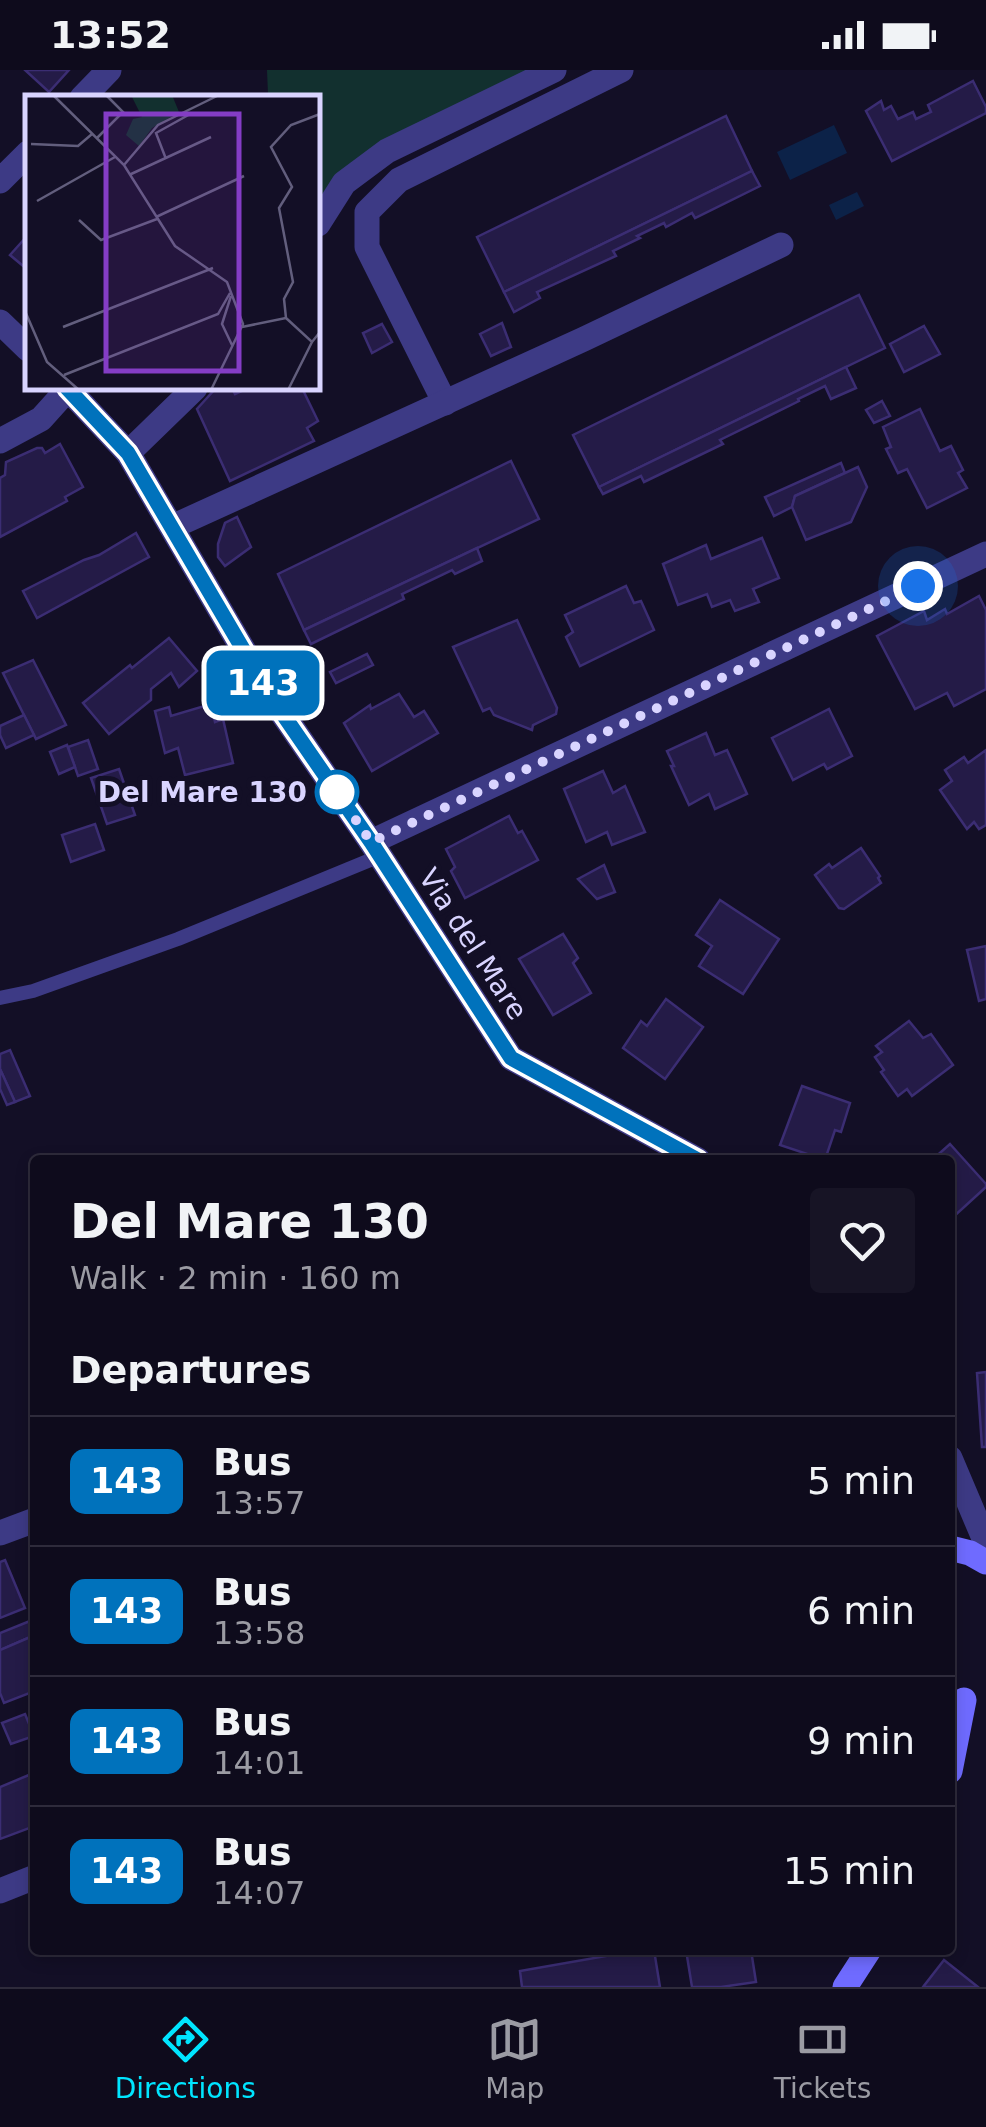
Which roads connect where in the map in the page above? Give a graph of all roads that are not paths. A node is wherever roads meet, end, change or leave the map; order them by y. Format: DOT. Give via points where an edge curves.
graph roads {
  1 [pos="109,70"];
  2 [pos="554,70"];
  3 [pos="621,70"];
  4 [pos="85,95"];
  5 [pos="25,156"];
  6 [pos="0,181"];
  7 [pos="320,221"];
  8 [pos="780,245"];
  9 [pos="0,322"];
  10 [pos="25,346"];
  11 [pos="65,390"];
  12 [pos="69,390"];
  13 [pos="193,390"];
  14 [pos="445,403"];
  15 [pos="0,441"];
  16 [pos="128,453"];
  17 [pos="172,528"];
  18 [pos="986,554"];
  19 [pos="375,849"];
  20 [pos="0,998"];
  21 [pos="689,1155"];
  22 [pos="955,1470"];
  23 [pos="30,1522"];
  24 [pos="0,1533"];
  25 [pos="986,1543"];
  26 [pos="955,1549"];
  27 [pos="986,1562"];
  28 [pos="967,1697"];
  29 [pos="955,1749"];
  30 [pos="30,1879"];
  31 [pos="0,1891"];
  32 [pos="866,1955"];
  33 [pos="845,1987"];
  1 -- 4 [label="street"];
  2 -- 7 [label="street" via="387,151 344,183"];
  3 -- 14 [label="street" via="399,180 367,212 367,248"];
  5 -- 6 [label="street"];
  8 -- 14 [label="street"];
  9 -- 10 [label="street"];
  11 -- 15 [label="street" via="41,419"];
  12 -- 16 [label="street, Via del Mare"];
  13 -- 16 [label="street"];
  14 -- 17 [label="street"];
  16 -- 17 [label="street, Via del Mare"];
  17 -- 19 [label="street, Via del Mare" via="271,697"];
  18 -- 19 [label="street"];
  19 -- 20 [label="lane" via="178,939"];
  19 -- 21 [label="street, Via del Mare" via="511,1058"];
  22 -- 25 [label="street"];
  23 -- 24 [label="street"];
  26 -- 27 [label="street"];
  28 -- 29 [label="street"];
  30 -- 31 [label="street"];
  32 -- 33 [label="street"];
}
